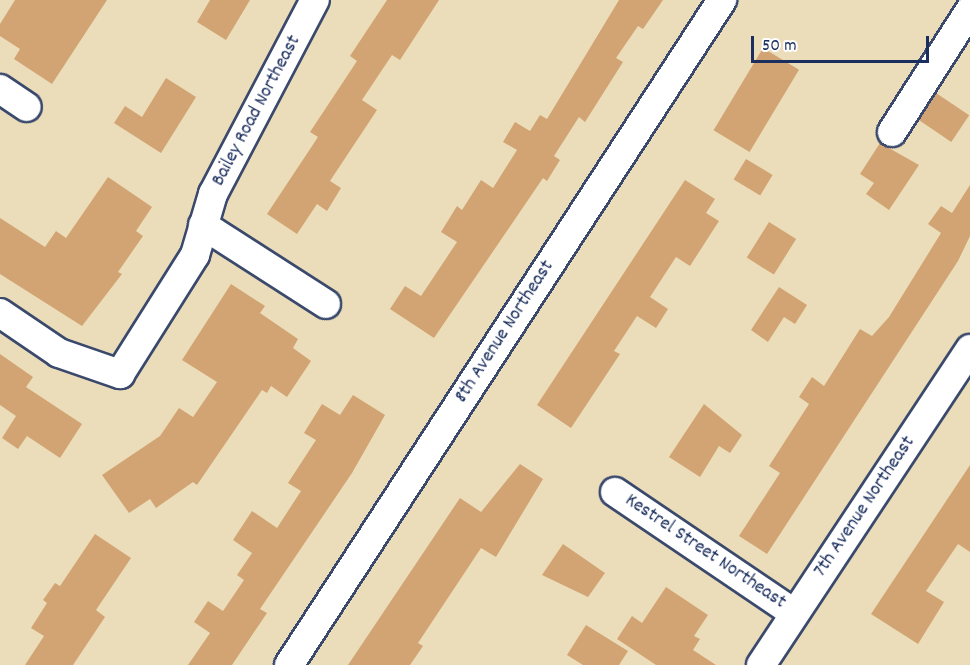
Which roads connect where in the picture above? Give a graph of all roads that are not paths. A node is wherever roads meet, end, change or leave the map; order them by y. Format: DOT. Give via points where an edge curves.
graph roads {
  1 [pos="315,0"];
  2 [pos="722,0"];
  3 [pos="970,10"];
  4 [pos="0,89"];
  5 [pos="27,108"];
  6 [pos="892,132"];
  7 [pos="203,225"];
  8 [pos="326,304"];
  9 [pos="0,313"];
  10 [pos="970,349"];
  11 [pos="615,492"];
  12 [pos="794,613"];
  13 [pos="289,665"];
  14 [pos="761,665"];
  1 -- 7 [label="street, Bailey Road Northeast" via="213,194"];
  2 -- 13 [label="street, 8th Avenue Northeast"];
  3 -- 6 [label="street"];
  4 -- 5 [label="street"];
  7 -- 8 [label="street"];
  7 -- 9 [label="street, Bailey Road Northeast" via="195,255 120,374 59,353"];
  10 -- 12 [label="street, 7th Avenue Northeast"];
  11 -- 12 [label="street, Kestrel Street Northeast"];
  12 -- 14 [label="street, 7th Avenue Northeast"];
}
